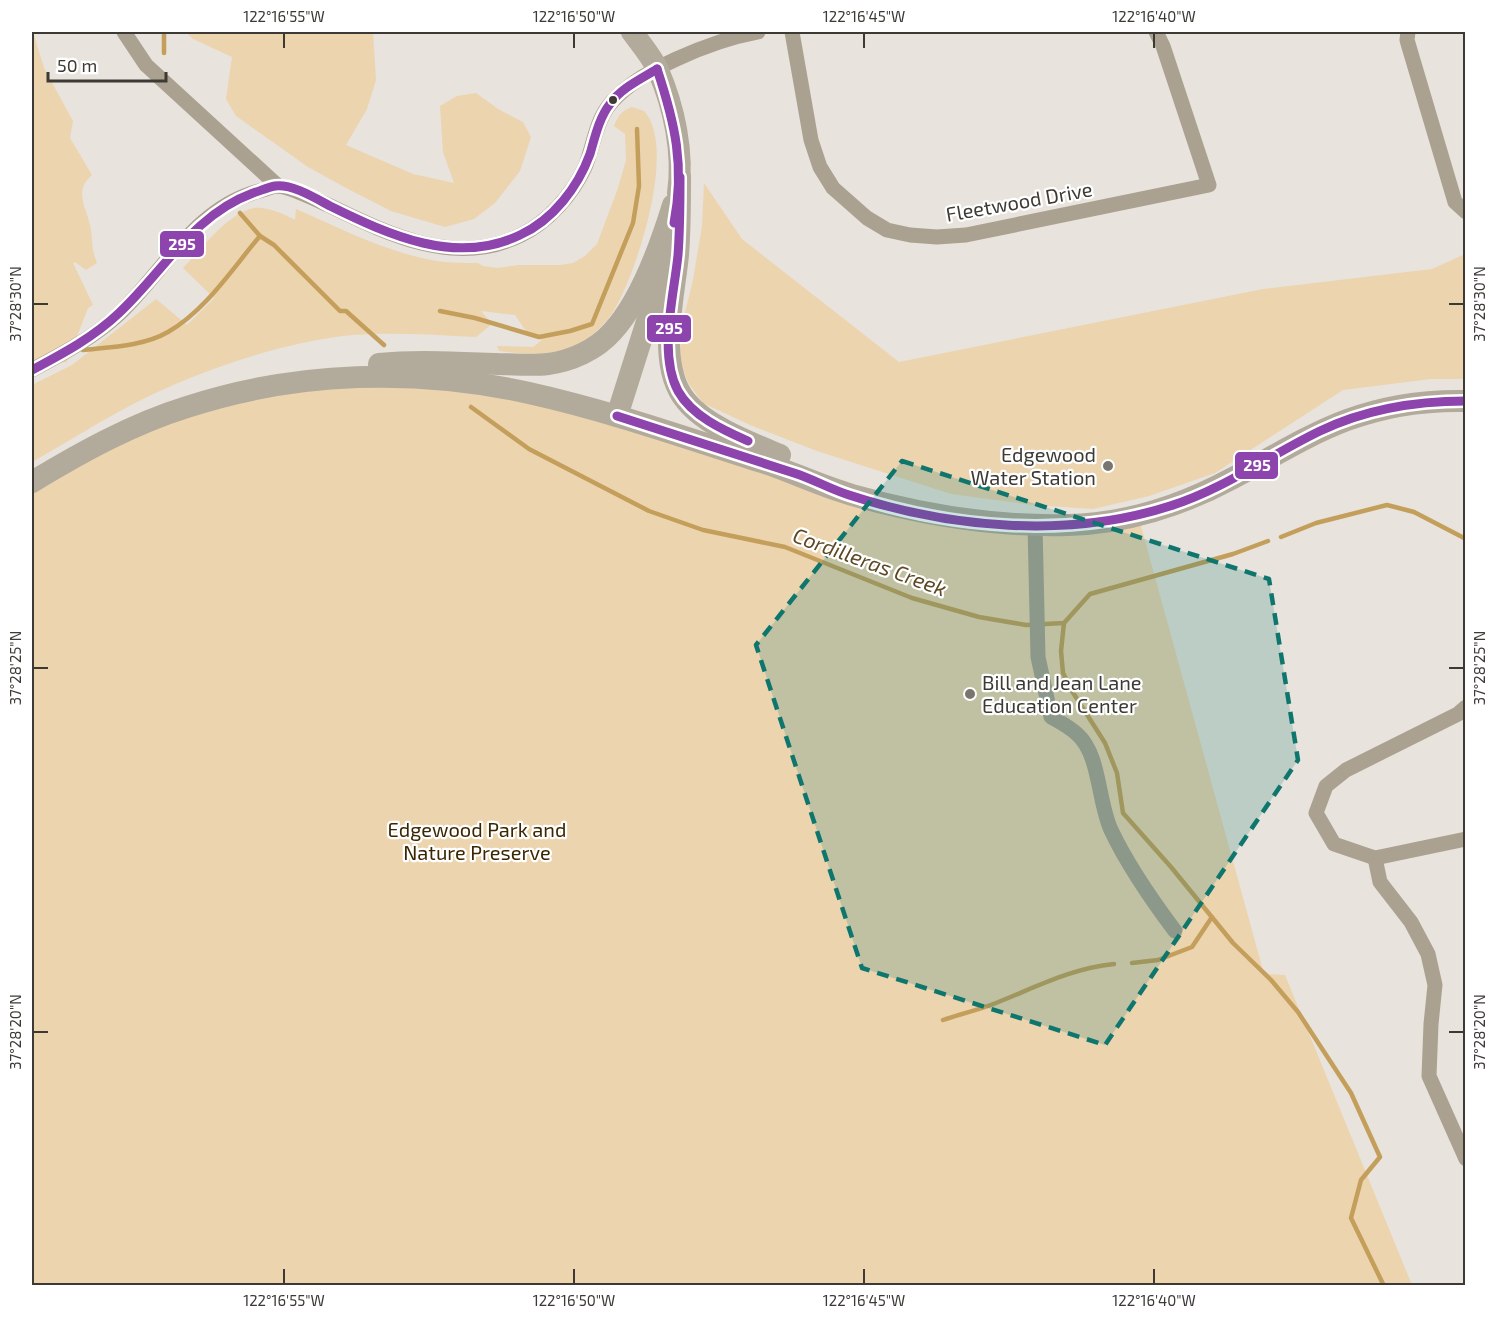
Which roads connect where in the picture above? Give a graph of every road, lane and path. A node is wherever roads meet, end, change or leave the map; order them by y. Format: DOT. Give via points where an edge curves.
graph roads {
  1 [pos="124,32"];
  2 [pos="632,32"];
  3 [pos="758,32"];
  4 [pos="792,32"];
  5 [pos="1156,32"];
  6 [pos="1408,32"];
  7 [pos="657,69"];
  8 [pos="680,177"];
  9 [pos="278,186"];
  10 [pos="1466,212"];
  11 [pos="32,370"];
  12 [pos="291,382"];
  13 [pos="1466,401"];
  14 [pos="617,416"];
  15 [pos="32,482"];
  16 [pos="942,517"];
  17 [pos="1035,525"];
  18 [pos="1466,707"];
  19 [pos="1466,839"];
  20 [pos="1375,858"];
  21 [pos="1175,931"];
  22 [pos="1466,1159"];
  1 -- 9 [label="street" via="146,65"];
  2 -- 7 [label="main road"];
  3 -- 7 [label="street" via="734,36"];
  4 -- 5 [label="street, Fleetwood Drive" via="811,141 833,188 887,230 937,237 966,235 1209,185"];
  6 -- 10 [label="street" via="1443,168 1455,202"];
  7 -- 8 [label="main road" via="674,126"];
  7 -- 9 [label="street" via="620,92 605,110 585,167 548,217 522,235 496,245 456,250 419,243 378,230"];
  8 -- 12 [label="main road" via="666,229 623,319 611,334 583,353 547,364 420,361 362,365"];
  8 -- 14 [label="main road" via="669,252"];
  8 -- 16 [label="main road" via="669,351 673,380 687,403 716,424 759,446"];
  9 -- 11 [label="street" via="225,205 199,224 116,316 70,350"];
  12 -- 14 [label="main road" via="384,377 437,379 531,393"];
  12 -- 15 [label="main road" via="184,407 75,457"];
  13 -- 17 [label="main road" via="1413,404 1350,419 1170,506 1106,522"];
  14 -- 16 [label="main road" via="848,494"];
  16 -- 17 [label="main road"];
  17 -- 21 [label="street" via="1038,657 1051,717 1086,744 1109,827 1138,879"];
  18 -- 20 [label="street" via="1346,770 1326,786 1316,813 1334,844"];
  19 -- 20 [label="street"];
  20 -- 22 [label="street" via="1380,882 1411,922 1428,954 1436,985 1429,1076"];
}
